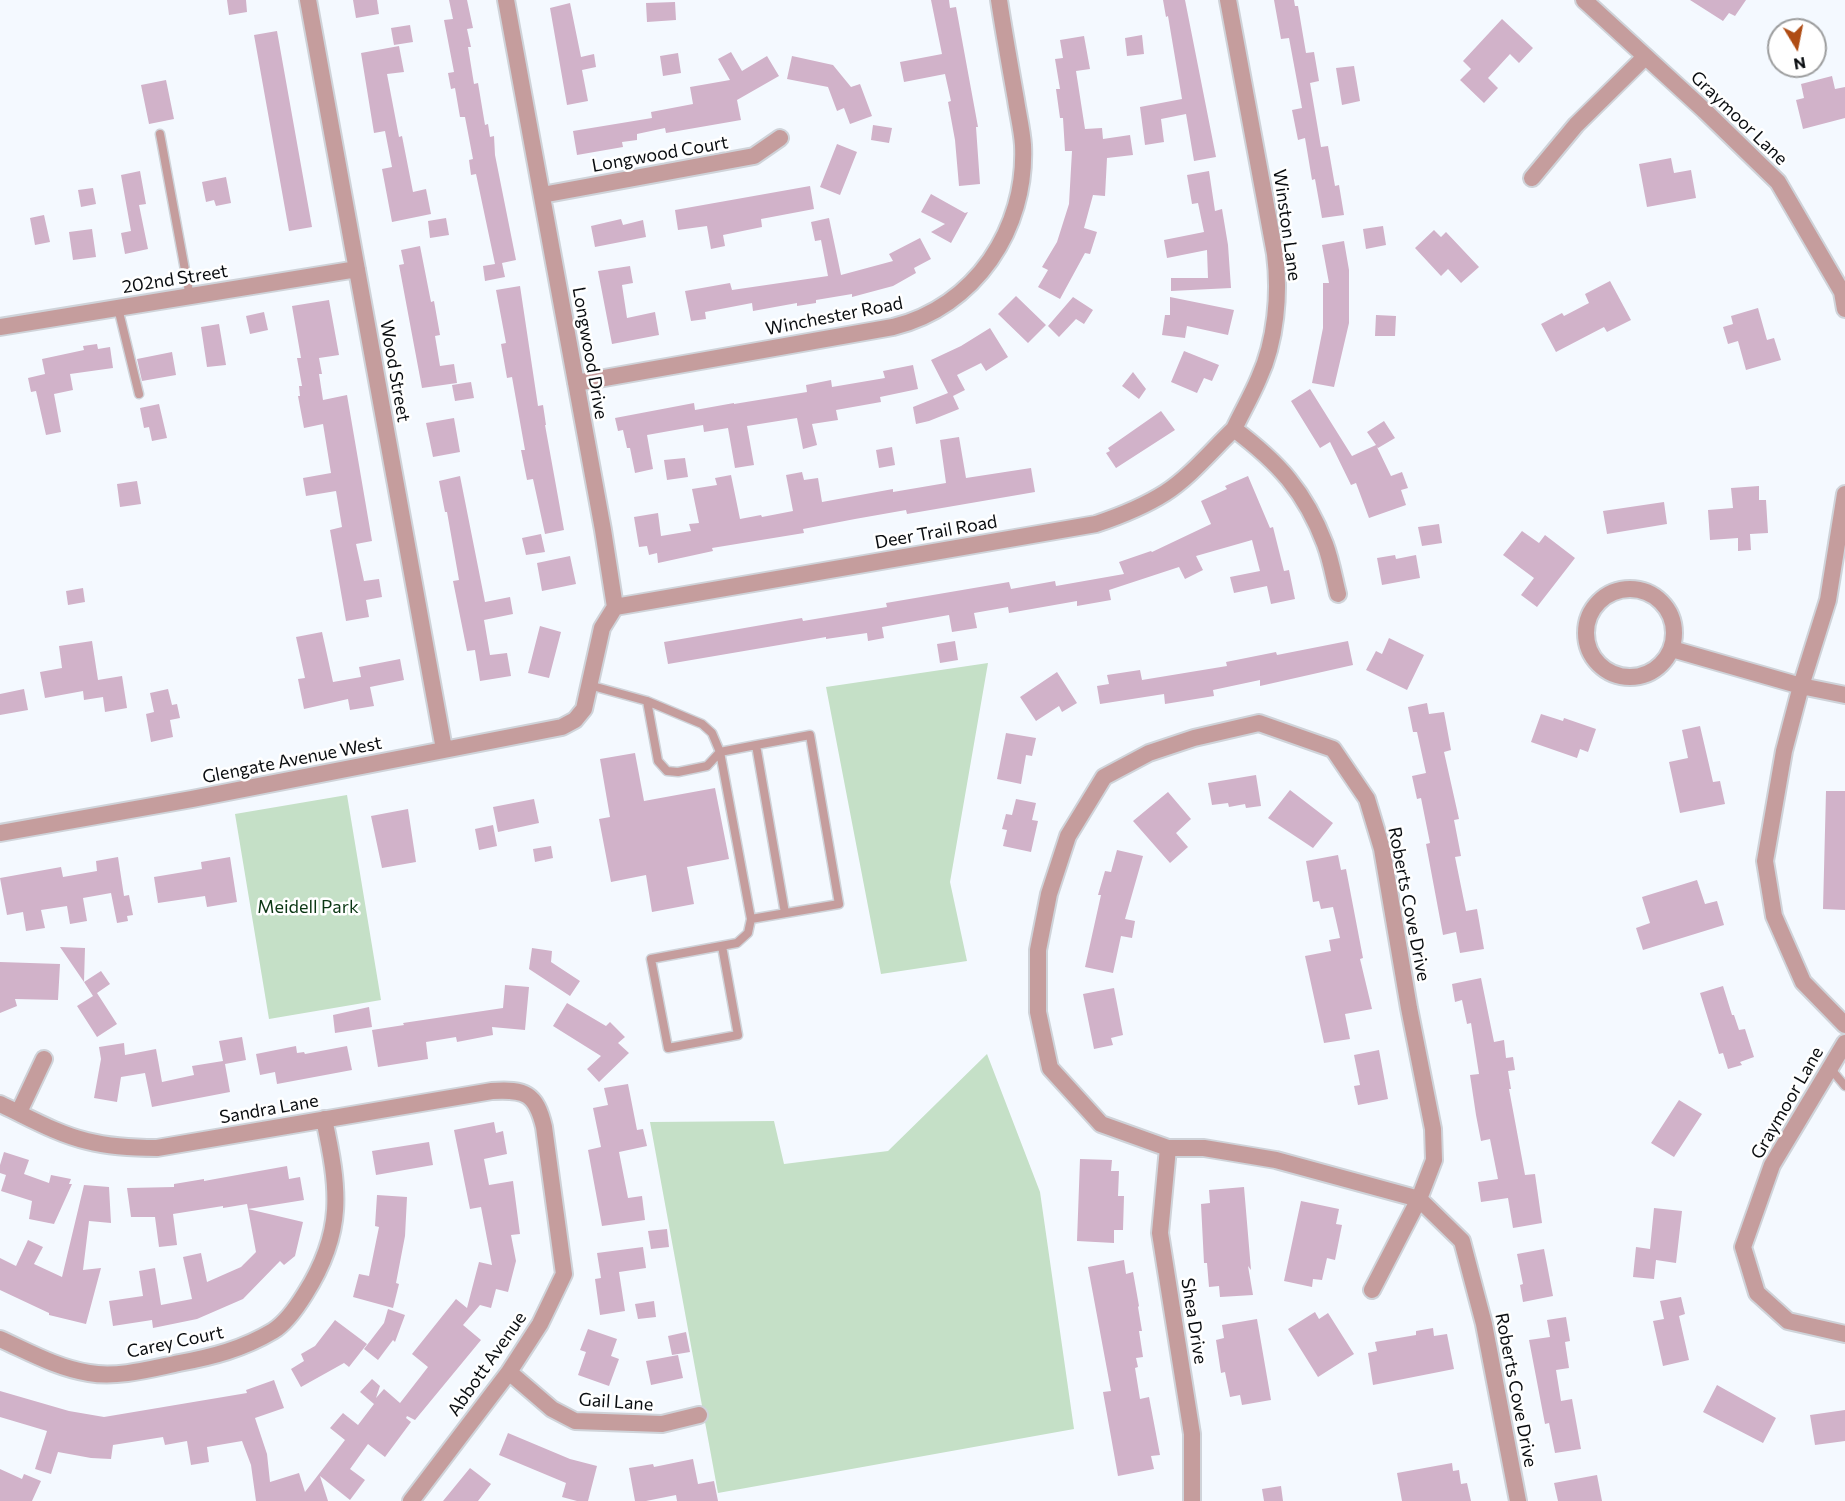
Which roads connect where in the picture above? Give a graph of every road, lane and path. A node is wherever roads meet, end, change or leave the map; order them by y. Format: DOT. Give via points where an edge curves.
graph roads {
  1 [pos="308,0"];
  2 [pos="506,0"];
  3 [pos="999,0"];
  4 [pos="1228,0"];
  5 [pos="1584,0"];
  6 [pos="1645,57"];
  7 [pos="160,134"];
  8 [pos="780,138"];
  9 [pos="1532,178"];
  10 [pos="542,195"];
  11 [pos="357,269"];
  12 [pos="190,297"];
  13 [pos="118,308"];
  14 [pos="1845,309"];
  15 [pos="0,327"];
  16 [pos="576,382"];
  17 [pos="139,394"];
  18 [pos="1234,429"];
  19 [pos="1845,494"];
  20 [pos="1338,594"];
  21 [pos="615,607"];
  22 [pos="1672,649"];
  23 [pos="589,686"];
  24 [pos="1801,686"];
  25 [pos="1845,695"];
  26 [pos="647,702"];
  27 [pos="756,746"];
  28 [pos="444,749"];
  29 [pos="720,752"];
  30 [pos="0,832"];
  31 [pos="785,914"];
  32 [pos="751,919"];
  33 [pos="722,946"];
  34 [pos="1845,1025"];
  35 [pos="1845,1043"];
  36 [pos="44,1059"];
  37 [pos="1830,1068"];
  38 [pos="1845,1086"];
  39 [pos="531,1096"];
  40 [pos="0,1104"];
  41 [pos="19,1112"];
  42 [pos="324,1119"];
  43 [pos="1168,1148"];
  44 [pos="1419,1199"];
  45 [pos="1372,1290"];
  46 [pos="1845,1334"];
  47 [pos="0,1339"];
  48 [pos="509,1372"];
  49 [pos="699,1415"];
  50 [pos="1192,1500"];
  51 [pos="411,1501"];
  52 [pos="1518,1501"];
  1 -- 11 [label="street, Wood Street"];
  2 -- 10 [label="street, Longwood Drive"];
  3 -- 16 [label="street, Winchester Road" via="1023,144 1022,178 1016,209 1002,244 957,296 927,315 893,327"];
  4 -- 18 [label="street, Winston Lane" via="1277,280 1273,330 1260,376"];
  5 -- 6 [label="street, Graymoor Lane"];
  6 -- 9 [label="street" via="1576,126"];
  6 -- 14 [label="street, Graymoor Lane" via="1778,182 1842,292"];
  7 -- 12 [label="lane"];
  8 -- 10 [label="street, Longwood Court" via="754,156"];
  10 -- 16 [label="street, Longwood Drive"];
  11 -- 12 [label="street, 202nd Street"];
  11 -- 28 [label="street, Wood Street"];
  12 -- 13 [label="street, 202nd Street"];
  13 -- 15 [label="street, 202nd Street"];
  13 -- 17 [label="lane"];
  16 -- 21 [label="street, Longwood Drive"];
  18 -- 20 [label="street" via="1283,471 1307,505 1326,545"];
  18 -- 21 [label="street, Deer Trail Road" via="1166,492 1096,524"];
  19 -- 24 [label="street" via="1828,600"];
  21 -- 23 [label="street" via="602,628"];
  22 -- 22 [label="street" via="1653,671 1623,677 1609,672 1590,650 1588,620 1605,598 1617,592 1645,592 1657,598 1673,621"];
  22 -- 24 [label="street"];
  23 -- 26 [label="lane"];
  23 -- 28 [label="street, Glengate Avenue West" via="584,709 562,727"];
  24 -- 25 [label="street"];
  24 -- 34 [label="street" via="1784,752 1765,861 1774,916 1803,982"];
  26 -- 29 [label="lane" via="702,724 712,733"];
  26 -- 29 [label="lane" via="658,761 667,771 707,766"];
  27 -- 29 [label="lane"];
  27 -- 31 [label="lane"];
  27 -- 31 [label="lane" via="810,735 838,904"];
  28 -- 30 [label="street, Glengate Avenue West"];
  29 -- 32 [label="lane"];
  31 -- 32 [label="lane"];
  32 -- 33 [label="lane" via="748,933 737,943"];
  33 -- 33 [label="lane" via="651,959 668,1048 738,1035"];
  35 -- 37 [label="street, Graymoor Lane"];
  36 -- 41 [label="street"];
  37 -- 38 [label="lane"];
  37 -- 46 [label="street, Graymoor Lane" via="1772,1165 1743,1247 1756,1293 1788,1321"];
  39 -- 42 [label="street, Sandra Lane" via="512,1090 492,1090"];
  39 -- 48 [label="street, Abbott Avenue" via="541,1112 544,1127 564,1274 540,1324"];
  40 -- 41 [label="street, Sandra Lane"];
  41 -- 42 [label="street, Sandra Lane" via="85,1141 123,1148 158,1148"];
  42 -- 47 [label="street, Carey Court" via="332,1157 335,1222 313,1282 275,1330 218,1356 103,1375 60,1366"];
  43 -- 44 [label="street, Roberts Cove Drive" via="1204,1148 1276,1160"];
  43 -- 44 [label="street, Roberts Cove Drive" via="1101,1124 1050,1068 1038,1012 1038,950 1049,894 1068,836 1104,777 1149,753 1259,723 1333,749 1367,799 1382,849 1433,1129 1434,1160"];
  43 -- 50 [label="street, Shea Drive" via="1160,1233 1192,1434"];
  44 -- 45 [label="street"];
  44 -- 52 [label="street, Roberts Cove Drive" via="1461,1241 1484,1324"];
  48 -- 49 [label="street, Gail Lane" via="552,1409 575,1421 662,1424"];
  48 -- 51 [label="street, Abbott Avenue"];
}
